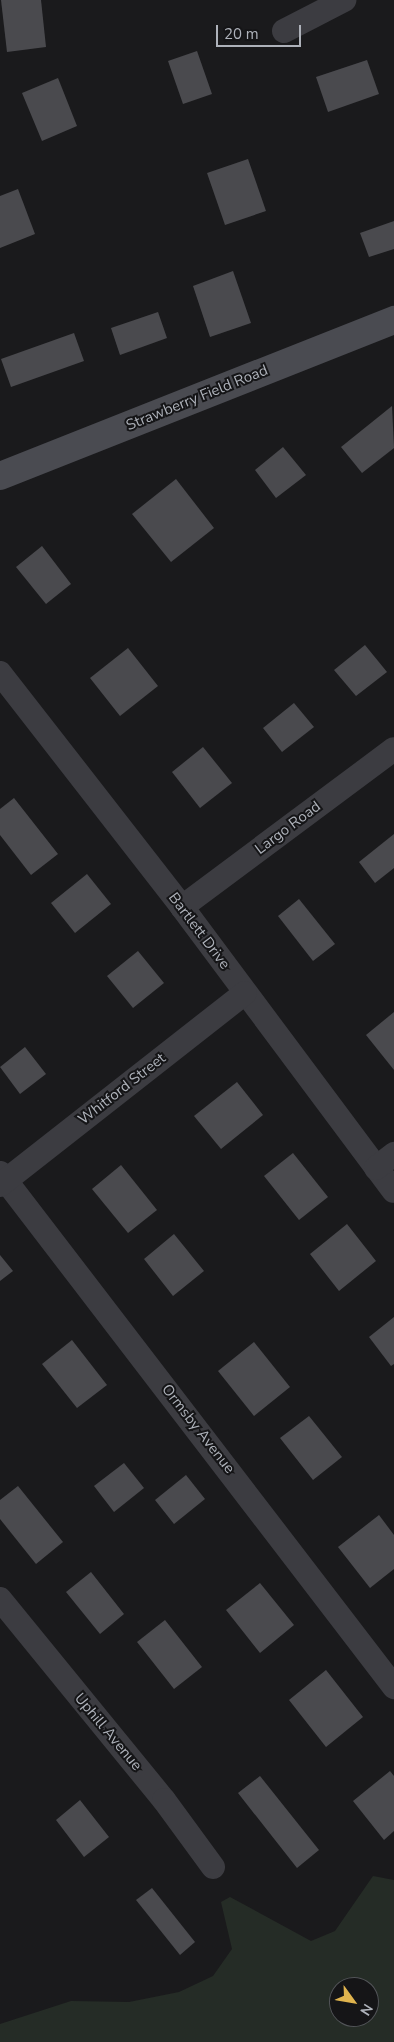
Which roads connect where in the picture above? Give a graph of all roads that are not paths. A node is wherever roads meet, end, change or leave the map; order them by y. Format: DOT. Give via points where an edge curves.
graph roads {
  1 [pos="344,0"];
  2 [pos="284,31"];
  3 [pos="394,320"];
  4 [pos="0,476"];
  5 [pos="0,673"];
  6 [pos="394,749"];
  7 [pos="182,907"];
  8 [pos="245,993"];
  9 [pos="385,1161"];
  10 [pos="2,1180"];
  11 [pos="394,1191"];
  12 [pos="0,1599"];
  13 [pos="387,1663"];
  14 [pos="394,1687"];
  15 [pos="213,1867"];
  1 -- 2 [label="street"];
  3 -- 4 [label="street, Strawberry Field Road"];
  5 -- 7 [label="street, Bartlett Drive"];
  6 -- 7 [label="street, Largo Road"];
  7 -- 8 [label="street, Bartlett Drive"];
  8 -- 9 [label="street, Bartlett Drive"];
  8 -- 10 [label="street, Whitford Street"];
  9 -- 11 [label="street, Bartlett Drive"];
  10 -- 13 [label="street, Ormsby Avenue"];
  12 -- 15 [label="street, Uphill Avenue"];
  13 -- 14 [label="street, Ormsby Avenue"];
}
